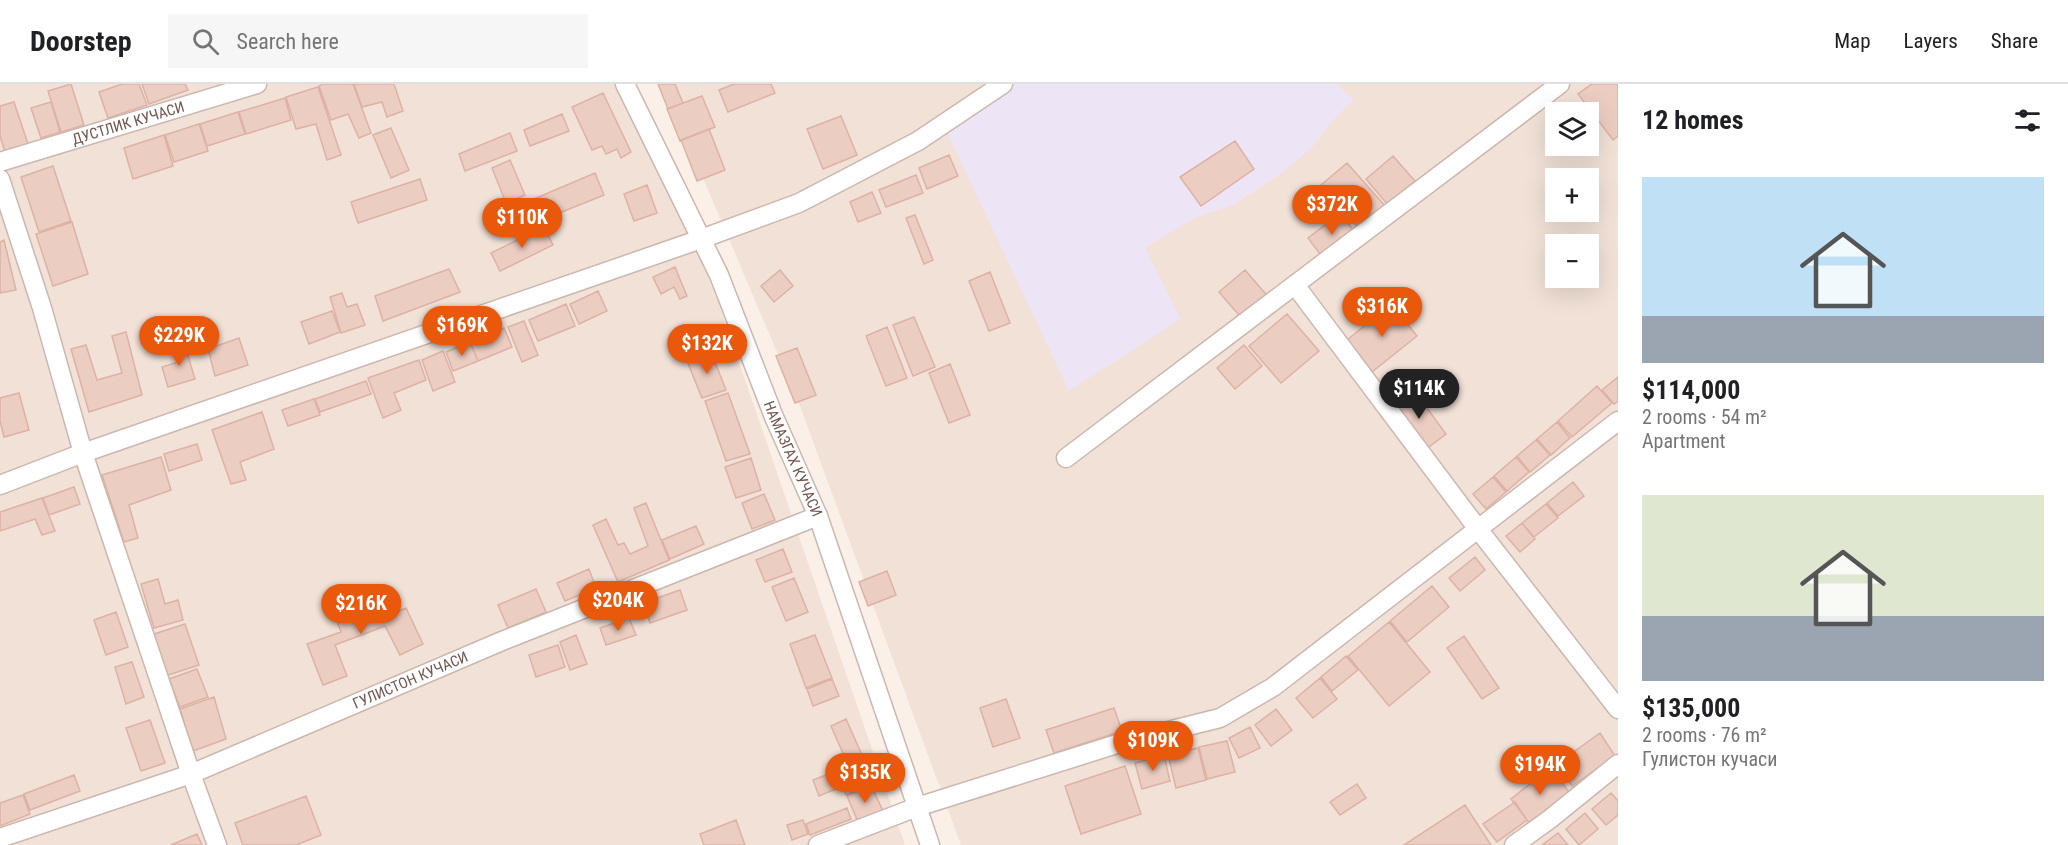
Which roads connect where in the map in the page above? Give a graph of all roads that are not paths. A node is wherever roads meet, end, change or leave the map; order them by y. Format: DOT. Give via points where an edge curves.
graph roads {
  1 [pos="257,84"];
  2 [pos="625,84"];
  3 [pos="1003,84"];
  4 [pos="1560,84"];
  5 [pos="0,162"];
  6 [pos="0,179"];
  7 [pos="702,239"];
  8 [pos="1295,285"];
  9 [pos="1618,422"];
  10 [pos="83,453"];
  11 [pos="1066,458"];
  12 [pos="0,485"];
  13 [pos="818,516"];
  14 [pos="1478,529"];
  15 [pos="1618,709"];
  16 [pos="1618,765"];
  17 [pos="191,774"];
  18 [pos="917,807"];
  19 [pos="0,838"];
  20 [pos="217,845"];
  21 [pos="818,845"];
  22 [pos="930,845"];
  23 [pos="1514,845"];
  1 -- 5 [label="street, ДУСТЛИК КУЧАСИ"];
  2 -- 7 [label="street, НАМАЗГАХ КУЧАСИ"];
  3 -- 7 [label="street" via="918,141 800,203"];
  4 -- 8 [label="street"];
  6 -- 10 [label="street"];
  7 -- 10 [label="street"];
  7 -- 13 [label="street, НАМАЗГАХ КУЧАСИ"];
  8 -- 11 [label="street"];
  8 -- 14 [label="street"];
  9 -- 14 [label="street"];
  10 -- 12 [label="street"];
  10 -- 17 [label="street"];
  13 -- 17 [label="street, ГУЛИСТОН КУЧАСИ" via="502,641"];
  13 -- 18 [label="street, НАМАЗГАХ КУЧАСИ"];
  14 -- 15 [label="street"];
  14 -- 18 [label="street" via="1273,687 1220,718 1120,743"];
  16 -- 23 [label="street"];
  17 -- 19 [label="street, ГУЛИСТОН КУЧАСИ"];
  17 -- 20 [label="street"];
  18 -- 21 [label="street"];
  18 -- 22 [label="street, НАМАЗГАХ КУЧАСИ"];
}
